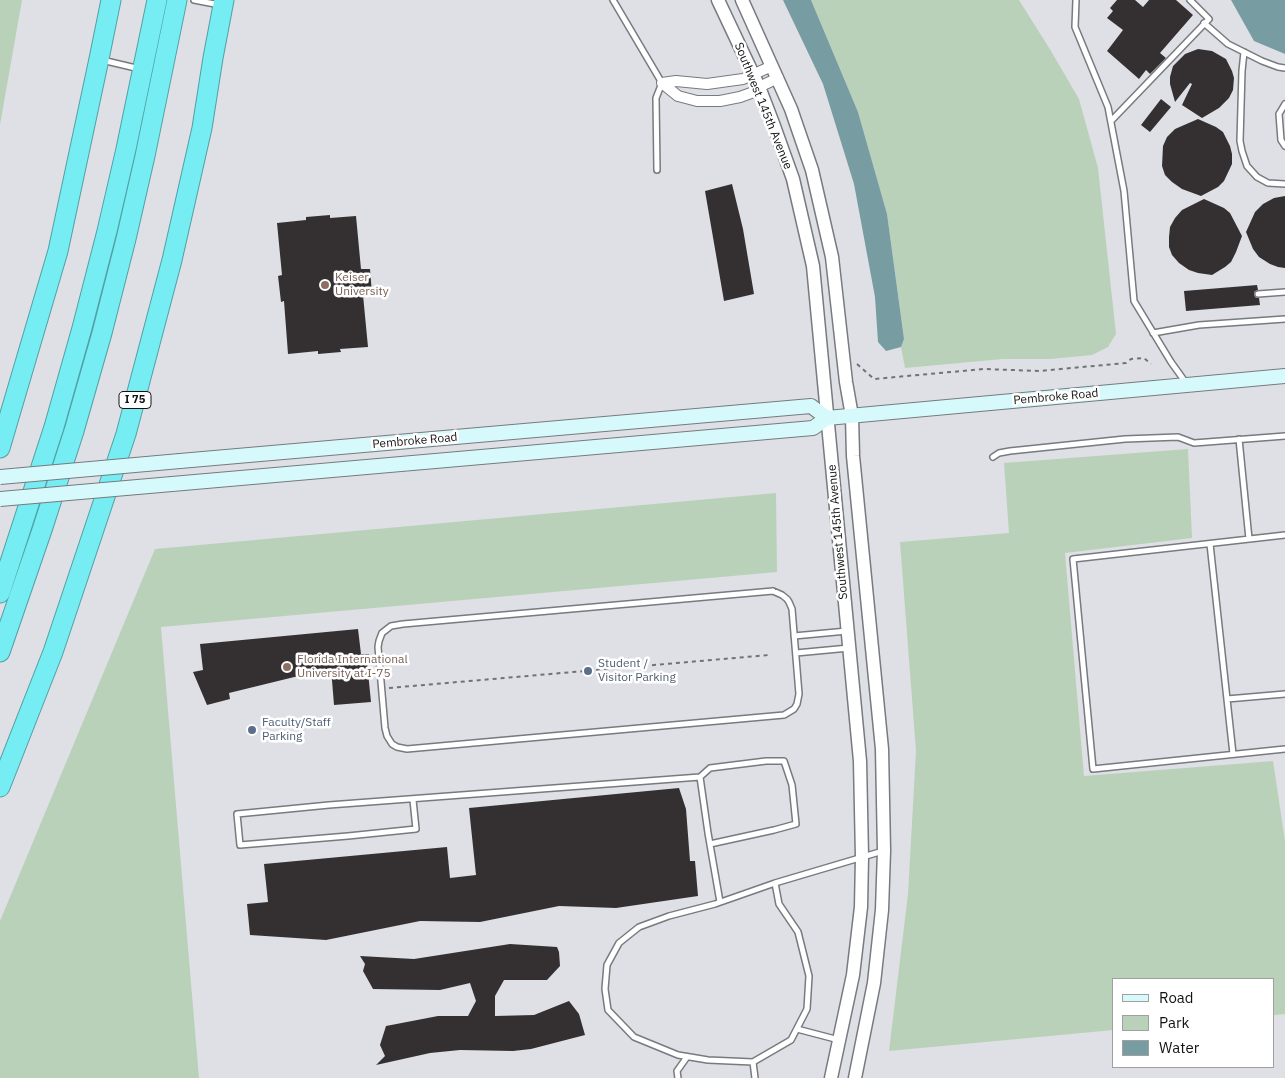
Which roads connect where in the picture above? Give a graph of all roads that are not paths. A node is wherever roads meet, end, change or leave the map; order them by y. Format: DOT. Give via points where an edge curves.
graph roads {
  1 [pos="111,0"];
  2 [pos="157,0"];
  3 [pos="177,0"];
  4 [pos="194,0"];
  5 [pos="613,0"];
  6 [pos="718,0"];
  7 [pos="742,0"];
  8 [pos="1076,0"];
  9 [pos="1190,0"];
  10 [pos="224,3"];
  11 [pos="1204,23"];
  12 [pos="1244,52"];
  13 [pos="99,60"];
  14 [pos="772,66"];
  15 [pos="1285,68"];
  16 [pos="143,70"];
  17 [pos="753,75"];
  18 [pos="778,78"];
  19 [pos="662,82"];
  20 [pos="759,87"];
  21 [pos="1285,104"];
  22 [pos="1111,122"];
  23 [pos="1285,146"];
  24 [pos="657,170"];
  25 [pos="1285,184"];
  26 [pos="1285,292"];
  27 [pos="1258,294"];
  28 [pos="1285,319"];
  29 [pos="1154,333"];
  30 [pos="1285,376"];
  31 [pos="1188,386"];
  32 [pos="852,416"];
  33 [pos="827,418"];
  34 [pos="1285,436"];
  35 [pos="1239,439"];
  36 [pos="0,448"];
  37 [pos="993,457"];
  38 [pos="0,477"];
  39 [pos="0,499"];
  40 [pos="1285,535"];
  41 [pos="1249,539"];
  42 [pos="1210,544"];
  43 [pos="0,593"];
  44 [pos="848,631"];
  45 [pos="794,636"];
  46 [pos="849,648"];
  47 [pos="0,652"];
  48 [pos="796,653"];
  49 [pos="1285,694"];
  50 [pos="1227,698"];
  51 [pos="1285,749"];
  52 [pos="1233,754"];
  53 [pos="1285,754"];
  54 [pos="700,777"];
  55 [pos="0,787"];
  56 [pos="413,800"];
  57 [pos="710,844"];
  58 [pos="884,850"];
  59 [pos="862,857"];
  60 [pos="775,883"];
  61 [pos="720,902"];
  62 [pos="796,1029"];
  63 [pos="839,1040"];
  64 [pos="688,1057"];
  65 [pos="754,1062"];
  66 [pos="678,1078"];
  67 [pos="755,1078"];
  68 [pos="831,1078"];
  69 [pos="854,1078"];
  1 -- 13 [label="highway"];
  2 -- 16 [label="highway"];
  3 -- 47 [label="highway" via="146,156 102,333 74,431"];
  4 -- 10 [label="lane"];
  5 -- 19 [label="lane"];
  6 -- 17 [label="street, Southwest 145th Avenue"];
  7 -- 14 [label="street, Southwest 145th Avenue"];
  8 -- 22 [label="lane" via="1075,27 1108,107"];
  9 -- 11 [label="lane" via="1209,18"];
  10 -- 55 [label="highway, I 75" via="202,128 172,260 126,434 53,652"];
  11 -- 12 [label="lane" via="1228,44"];
  11 -- 22 [label="lane"];
  12 -- 15 [label="lane"];
  12 -- 25 [label="lane" via="1242,151 1247,166 1257,177 1268,183"];
  13 -- 16 [label="lane"];
  13 -- 36 [label="highway" via="58,251"];
  14 -- 17 [label="street"];
  14 -- 18 [label="street, Southwest 145th Avenue"];
  16 -- 43 [label="highway" via="82,328 54,427"];
  17 -- 19 [label="street" via="707,84"];
  17 -- 20 [label="street, Southwest 145th Avenue"];
  18 -- 20 [label="street"];
  18 -- 32 [label="street, Southwest 145th Avenue" via="812,170 832,257"];
  19 -- 20 [label="street" via="678,96 697,101 740,97"];
  19 -- 24 [label="lane" via="656,98"];
  20 -- 33 [label="street, Southwest 145th Avenue" via="793,179 813,266"];
  21 -- 23 [label="lane" via="1280,114 1281,140"];
  22 -- 29 [label="lane" via="1124,191 1134,301"];
  26 -- 27 [label="lane"];
  28 -- 29 [label="lane"];
  29 -- 31 [label="lane"];
  30 -- 31 [label="main road, Pembroke Road"];
  31 -- 32 [label="main road, Pembroke Road"];
  32 -- 33 [label="main road, Pembroke Road"];
  32 -- 58 [label="street, Southwest 145th Avenue" via="853,456 882,749"];
  33 -- 38 [label="main road, Pembroke Road, bridge" via="811,406"];
  33 -- 39 [label="main road, Pembroke Road, bridge" via="813,428"];
  33 -- 44 [label="street, Southwest 145th Avenue"];
  34 -- 35 [label="lane"];
  35 -- 37 [label="lane" via="1194,443 1178,437 1124,439 1010,451"];
  35 -- 41 [label="lane"];
  40 -- 41 [label="lane"];
  41 -- 42 [label="lane"];
  42 -- 50 [label="lane"];
  42 -- 52 [label="lane" via="1073,559 1093,769"];
  44 -- 45 [label="lane"];
  44 -- 46 [label="street, Southwest 145th Avenue"];
  45 -- 48 [label="lane"];
  45 -- 48 [label="lane" via="790,602 773,592 403,624 387,628 378,647 386,733 392,744 402,749 774,717 789,713 799,699"];
  46 -- 48 [label="lane"];
  46 -- 59 [label="street, Southwest 145th Avenue" via="860,761"];
  49 -- 50 [label="lane"];
  50 -- 52 [label="lane"];
  51 -- 52 [label="lane"];
  51 -- 53 [label="lane"];
  54 -- 56 [label="lane"];
  54 -- 57 [label="lane"];
  54 -- 57 [label="lane" via="710,768 784,761 792,785 796,824"];
  56 -- 56 [label="lane" via="237,814 240,845 416,829"];
  57 -- 61 [label="lane"];
  58 -- 59 [label="lane"];
  58 -- 69 [label="street, Southwest 145th Avenue" via="882,910 874,983"];
  59 -- 60 [label="lane"];
  59 -- 63 [label="street, Southwest 145th Avenue" via="861,907 853,975"];
  60 -- 61 [label="lane"];
  60 -- 62 [label="lane" via="779,904 798,932 809,976 807,1009"];
  61 -- 64 [label="lane" via="639,927 619,943 607,965 604,989 608,1010 634,1037 678,1056"];
  62 -- 63 [label="lane"];
  62 -- 65 [label="lane" via="791,1040"];
  63 -- 68 [label="street, Southwest 145th Avenue"];
  64 -- 65 [label="lane"];
  64 -- 66 [label="lane" via="677,1071"];
  65 -- 67 [label="lane"];
}
